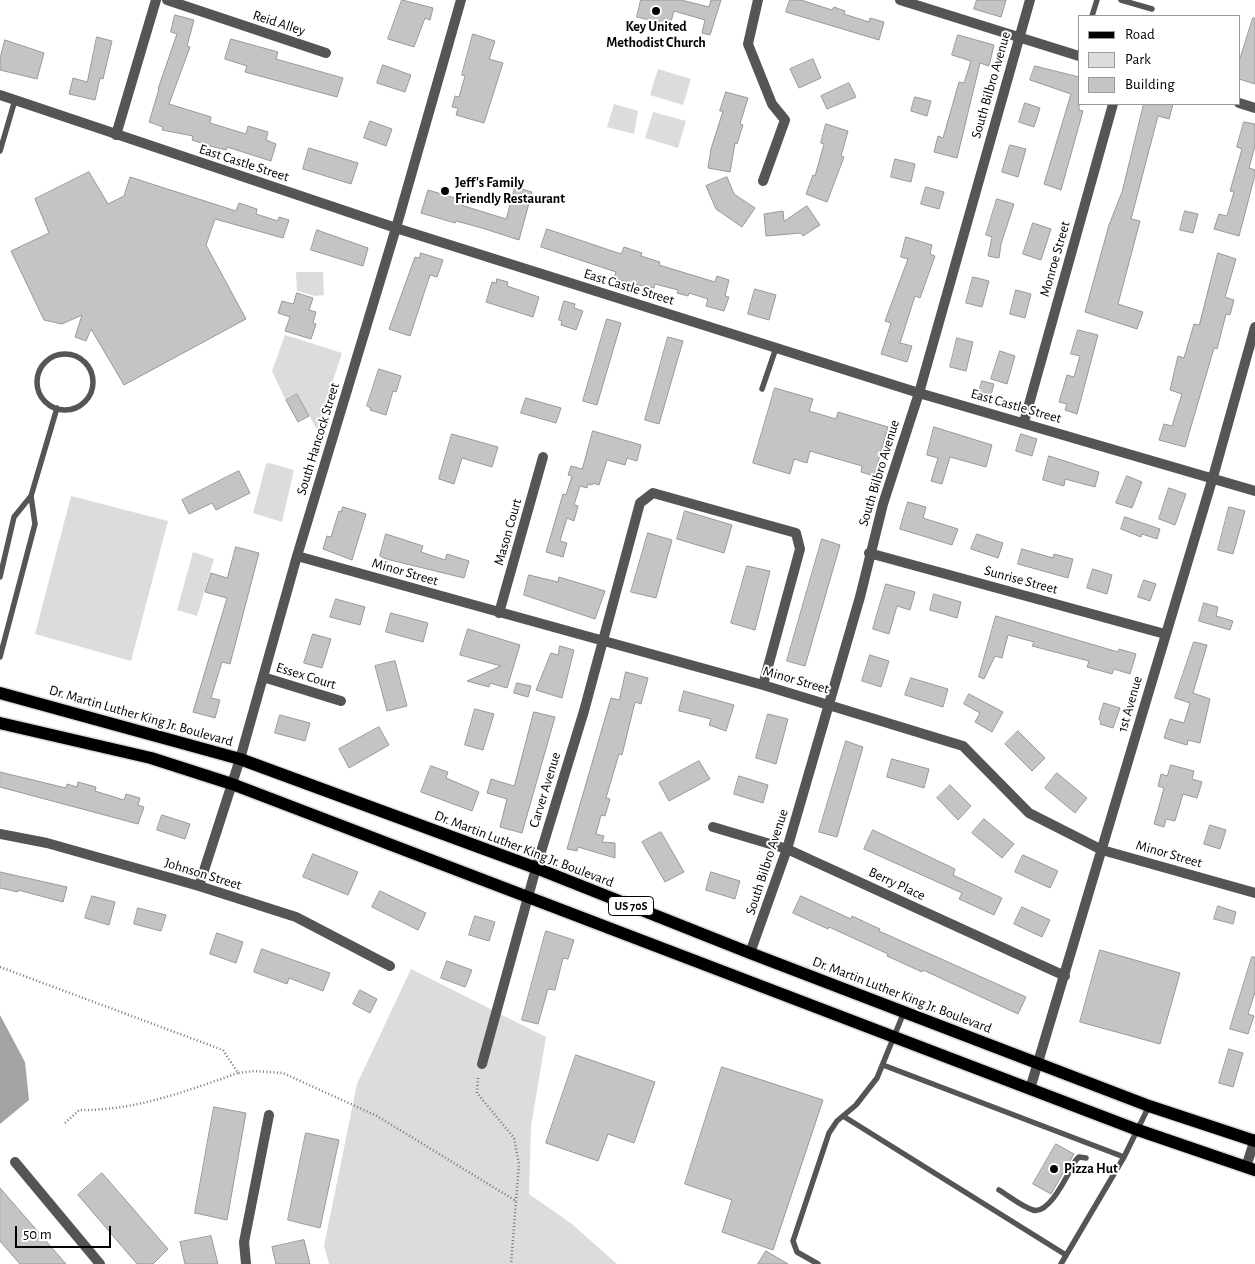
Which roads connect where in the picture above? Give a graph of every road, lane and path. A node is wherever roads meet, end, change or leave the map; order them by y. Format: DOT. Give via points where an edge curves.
graph roads {
  1 [pos="156,0"];
  2 [pos="167,0"];
  3 [pos="462,0"];
  4 [pos="758,0"];
  5 [pos="900,0"];
  6 [pos="1030,0"];
  7 [pos="1097,0"];
  8 [pos="1121,0"];
  9 [pos="1152,9"];
  10 [pos="1092,15"];
  11 [pos="1019,38"];
  12 [pos="326,53"];
  13 [pos="1078,56"];
  14 [pos="0,95"];
  15 [pos="15,100"];
  16 [pos="1240,103"];
  17 [pos="1113,105"];
  18 [pos="1255,108"];
  19 [pos="116,135"];
  20 [pos="0,151"];
  21 [pos="763,181"];
  22 [pos="396,228"];
  23 [pos="1255,327"];
  24 [pos="776,348"];
  25 [pos="762,389"];
  26 [pos="919,392"];
  27 [pos="57,408"];
  28 [pos="1024,422"];
  29 [pos="543,457"];
  30 [pos="1213,477"];
  31 [pos="1255,491"];
  32 [pos="31,496"];
  33 [pos="869,553"];
  34 [pos="297,556"];
  35 [pos="0,577"];
  36 [pos="500,613"];
  37 [pos="1165,634"];
  38 [pos="603,640"];
  39 [pos="0,657"];
  40 [pos="263,677"];
  41 [pos="763,685"];
  42 [pos="0,693"];
  43 [pos="341,701"];
  44 [pos="828,704"];
  45 [pos="0,723"];
  46 [pos="240,759"];
  47 [pos="232,784"];
  48 [pos="713,827"];
  49 [pos="0,834"];
  50 [pos="787,850"];
  51 [pos="1102,850"];
  52 [pos="536,868"];
  53 [pos="200,886"];
  54 [pos="1255,893"];
  55 [pos="528,896"];
  56 [pos="750,953"];
  57 [pos="390,966"];
  58 [pos="0,967"];
  59 [pos="1065,976"];
  60 [pos="904,1012"];
  61 [pos="895,1037"];
  62 [pos="482,1064"];
  63 [pos="883,1064"];
  64 [pos="1038,1064"];
  65 [pos="238,1073"];
  66 [pos="478,1078"];
  67 [pos="1030,1089"];
  68 [pos="1149,1106"];
  69 [pos="269,1115"];
  70 [pos="843,1116"];
  71 [pos="65,1123"];
  72 [pos="1138,1130"];
  73 [pos="1255,1141"];
  74 [pos="1124,1157"];
  75 [pos="1086,1158"];
  76 [pos="15,1162"];
  77 [pos="1250,1169"];
  78 [pos="999,1190"];
  79 [pos="516,1201"];
  80 [pos="1066,1255"];
  81 [pos="100,1264"];
  82 [pos="246,1264"];
  83 [pos="511,1264"];
  84 [pos="818,1264"];
  85 [pos="1061,1264"];
  1 -- 19 [label="street"];
  2 -- 12 [label="street, Reid Alley"];
  3 -- 22 [label="street, South Hancock Street"];
  4 -- 21 [label="street" via="748,44 772,104 785,120"];
  5 -- 11 [label="street"];
  6 -- 11 [label="street, South Bilbro Avenue"];
  7 -- 10 [label="lane"];
  8 -- 9 [label="lane"];
  11 -- 13 [label="street"];
  11 -- 26 [label="street, South Bilbro Avenue"];
  14 -- 15 [label="street, East Castle Street"];
  15 -- 19 [label="street, East Castle Street"];
  15 -- 20 [label="lane"];
  16 -- 18 [label="street"];
  17 -- 28 [label="street, Monroe Street"];
  19 -- 22 [label="street, East Castle Street"];
  22 -- 24 [label="street, East Castle Street"];
  22 -- 34 [label="street, South Hancock Street"];
  23 -- 30 [label="street, 1st Avenue"];
  24 -- 25 [label="lane"];
  24 -- 26 [label="street, East Castle Street"];
  26 -- 28 [label="street, East Castle Street"];
  26 -- 33 [label="street, South Bilbro Avenue"];
  27 -- 27 [label="lane" via="74,408 92,390 93,381 87,364 72,355 53,357 40,370 38,388 48,404"];
  27 -- 32 [label="lane"];
  28 -- 30 [label="street, East Castle Street"];
  29 -- 36 [label="street, Mason Court"];
  30 -- 31 [label="street, East Castle Street"];
  30 -- 37 [label="street, 1st Avenue"];
  32 -- 35 [label="lane" via="14,518"];
  32 -- 39 [label="lane" via="35,524"];
  33 -- 37 [label="street, Sunrise Street"];
  33 -- 44 [label="street, South Bilbro Avenue" via="862,593"];
  34 -- 36 [label="street, Minor Street"];
  34 -- 40 [label="street, South Hancock Street"];
  36 -- 38 [label="street, Minor Street"];
  37 -- 51 [label="street, 1st Avenue"];
  38 -- 41 [label="street, Minor Street"];
  38 -- 41 [label="street, Carver Avenue" via="640,503 653,493 796,534 800,549"];
  38 -- 52 [label="street, Carver Avenue"];
  40 -- 43 [label="street, Essex Court"];
  40 -- 46 [label="street, South Hancock Street"];
  41 -- 44 [label="street, Minor Street"];
  42 -- 46 [label="main road, Dr. Martin Luther King Jr. Boulevard / US 70S"];
  44 -- 50 [label="street, South Bilbro Avenue"];
  44 -- 51 [label="street, Minor Street" via="963,746 1029,813"];
  45 -- 47 [label="main road, US 70S" via="151,758"];
  46 -- 47 [label="street, South Hancock Street"];
  46 -- 52 [label="main road, Dr. Martin Luther King Jr. Boulevard / US 70S"];
  47 -- 53 [label="street, South Hancock Street"];
  47 -- 55 [label="main road, US 70S"];
  48 -- 50 [label="street, Berry Place"];
  49 -- 53 [label="street, Johnson Street" via="47,843"];
  50 -- 56 [label="street, South Bilbro Avenue"];
  50 -- 59 [label="street, Berry Place"];
  51 -- 54 [label="street, Minor Street"];
  51 -- 59 [label="street, 1st Avenue"];
  52 -- 55 [label="street, Carver Avenue"];
  52 -- 56 [label="main road, Dr. Martin Luther King Jr. Boulevard / US 70S"];
  53 -- 57 [label="street, Johnson Street" via="296,917"];
  55 -- 61 [label="main road, US 70S"];
  55 -- 62 [label="street, Carver Avenue"];
  56 -- 60 [label="main road, Dr. Martin Luther King Jr. Boulevard / US 70S"];
  58 -- 65 [label="path" via="224,1050"];
  59 -- 64 [label="street, 1st Avenue"];
  60 -- 61 [label="lane"];
  60 -- 64 [label="main road, Dr. Martin Luther King Jr. Boulevard / US 70S"];
  61 -- 63 [label="lane"];
  61 -- 67 [label="main road, US 70S"];
  63 -- 70 [label="lane" via="873,1084"];
  63 -- 74 [label="lane"];
  64 -- 67 [label="street, 1st Avenue"];
  64 -- 68 [label="main road, Dr. Martin Luther King Jr. Boulevard / US 70S"];
  65 -- 71 [label="path" via="146,1103 79,1110"];
  65 -- 79 [label="path" via="282,1073 378,1116"];
  66 -- 79 [label="path" via="477,1093 514,1138 519,1164"];
  67 -- 72 [label="main road, US 70S"];
  68 -- 72 [label="lane"];
  68 -- 73 [label="main road, Dr. Martin Luther King Jr. Boulevard / US 70S"];
  69 -- 82 [label="street" via="244,1242"];
  70 -- 80 [label="lane"];
  70 -- 84 [label="lane" via="829,1133 793,1242 797,1252"];
  72 -- 74 [label="lane"];
  72 -- 77 [label="main road, US 70S"];
  73 -- 77 [label="street"];
  74 -- 80 [label="lane"];
  75 -- 78 [label="lane" via="1076,1160 1048,1206 1040,1211 1032,1210"];
  76 -- 81 [label="street"];
  79 -- 83 [label="path"];
  80 -- 85 [label="lane"];
}
